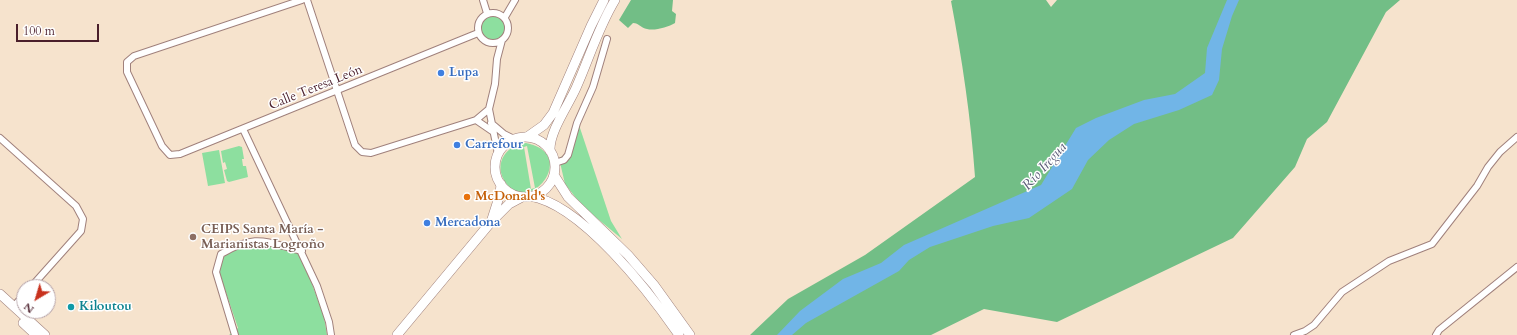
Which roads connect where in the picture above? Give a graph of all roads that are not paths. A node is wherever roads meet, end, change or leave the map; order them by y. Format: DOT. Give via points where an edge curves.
graph roads {
  1 [pos="302,0"];
  2 [pos="307,0"];
  3 [pos="483,0"];
  4 [pos="515,0"];
  5 [pos="604,0"];
  6 [pos="615,0"];
  7 [pos="488,13"];
  8 [pos="505,17"];
  9 [pos="478,33"];
  10 [pos="607,38"];
  11 [pos="502,40"];
  12 [pos="491,43"];
  13 [pos="499,50"];
  14 [pos="336,91"];
  15 [pos="489,109"];
  16 [pos="476,120"];
  17 [pos="490,123"];
  18 [pos="243,129"];
  19 [pos="492,131"];
  20 [pos="527,137"];
  21 [pos="1517,137"];
  22 [pos="0,138"];
  23 [pos="514,139"];
  24 [pos="550,151"];
  25 [pos="498,154"];
  26 [pos="555,163"];
  27 [pos="554,175"];
  28 [pos="501,184"];
  29 [pos="526,197"];
  30 [pos="491,222"];
  31 [pos="302,250"];
  32 [pos="1517,267"];
  33 [pos="38,279"];
  34 [pos="0,294"];
  35 [pos="0,302"];
  36 [pos="14,306"];
  37 [pos="36,335"];
  38 [pos="45,335"];
  39 [pos="235,335"];
  40 [pos="331,335"];
  41 [pos="397,335"];
  42 [pos="679,335"];
  43 [pos="690,335"];
  44 [pos="1294,335"];
  45 [pos="1436,335"];
  1 -- 18 [label="street, Calle Teresa León" via="134,56 127,62 127,72 163,148 170,156"];
  2 -- 14 [label="street"];
  3 -- 7 [label="street"];
  4 -- 8 [label="street"];
  5 -- 20 [label="main road" via="553,113 544,125"];
  6 -- 24 [label="main road" via="551,139"];
  7 -- 8 [label="street" via="495,12"];
  7 -- 9 [label="street" via="478,24"];
  8 -- 11 [label="street" via="508,28"];
  9 -- 12 [label="street" via="484,41"];
  9 -- 14 [label="street, Calle Teresa León"];
  10 -- 26 [label="street" via="593,87 577,123 568,155 564,160"];
  11 -- 12 [label="street"];
  11 -- 13 [label="street"];
  12 -- 13 [label="street"];
  13 -- 15 [label="street"];
  14 -- 16 [label="street" via="355,145 362,152 371,153"];
  14 -- 18 [label="street, Calle Teresa León"];
  15 -- 16 [label="street"];
  15 -- 17 [label="street"];
  16 -- 19 [label="street"];
  17 -- 19 [label="street"];
  17 -- 23 [label="street"];
  18 -- 31 [label="street"];
  19 -- 25 [label="street"];
  20 -- 23 [label="main road"];
  20 -- 24 [label="main road" via="543,143"];
  21 -- 44 [label="street" via="1488,167 1477,186 1432,244 1388,261 1342,292 1314,325"];
  22 -- 33 [label="street" via="76,206 83,219 81,231"];
  23 -- 25 [label="main road"];
  24 -- 26 [label="main road"];
  25 -- 28 [label="main road" via="495,171"];
  26 -- 27 [label="main road"];
  27 -- 29 [label="main road" via="542,192"];
  27 -- 43 [label="main road" via="578,208 628,254"];
  28 -- 29 [label="main road" via="508,191"];
  28 -- 30 [label="main road"];
  29 -- 30 [label="main road" via="509,204"];
  29 -- 42 [label="main road" via="542,198 554,204 594,235 648,291"];
  30 -- 41 [label="main road"];
  31 -- 39 [label="street" via="257,239 236,245 221,254 216,272"];
  31 -- 40 [label="street" via="317,286"];
  32 -- 45 [label="street"];
  34 -- 36 [label="main road"];
  35 -- 37 [label="main road"];
  36 -- 38 [label="main road"];
}
